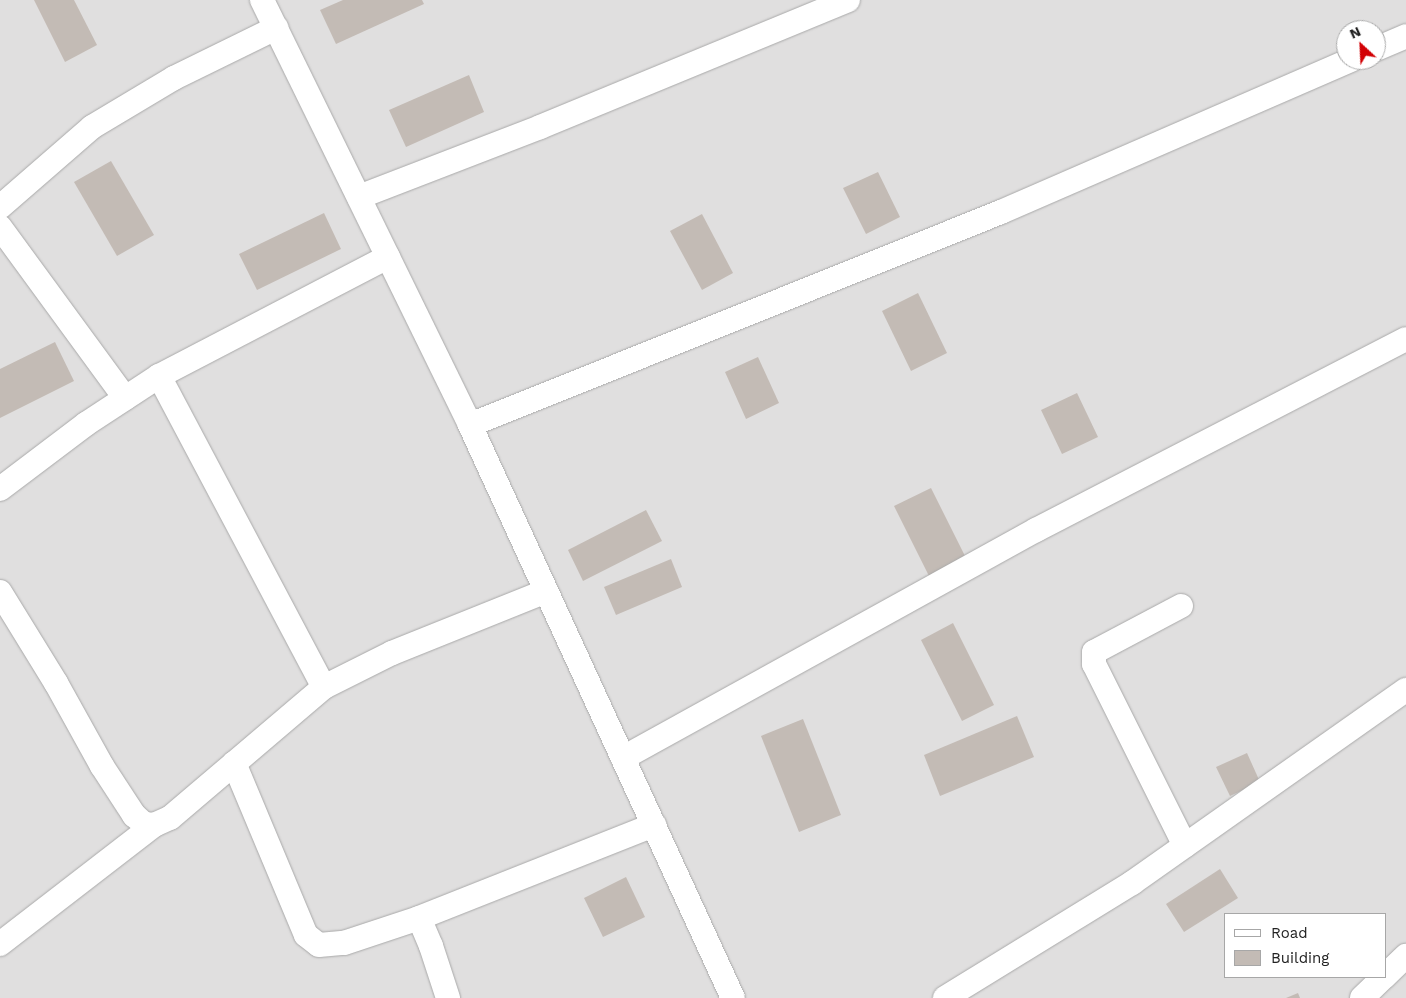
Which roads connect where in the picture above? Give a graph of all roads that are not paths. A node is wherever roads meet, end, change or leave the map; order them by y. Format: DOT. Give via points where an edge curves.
graph roads {
  1 [pos="262,0"];
  2 [pos="848,0"];
  3 [pos="276,28"];
  4 [pos="1406,36"];
  5 [pos="1386,45"];
  6 [pos="1336,67"];
  7 [pos="358,197"];
  8 [pos="0,207"];
  9 [pos="0,227"];
  10 [pos="388,257"];
  11 [pos="1406,339"];
  12 [pos="159,376"];
  13 [pos="125,398"];
  14 [pos="470,425"];
  15 [pos="0,489"];
  16 [pos="546,591"];
  17 [pos="0,592"];
  18 [pos="1181,606"];
  19 [pos="324,686"];
  20 [pos="1406,690"];
  21 [pos="623,758"];
  22 [pos="234,763"];
  23 [pos="154,825"];
  24 [pos="654,825"];
  25 [pos="1185,846"];
  26 [pos="419,918"];
  27 [pos="0,944"];
  28 [pos="1406,956"];
  29 [pos="1386,976"];
  30 [pos="1384,978"];
  31 [pos="448,998"];
  32 [pos="733,998"];
  33 [pos="945,998"];
  34 [pos="1362,998"];
  1 -- 3 [label="street"];
  2 -- 7 [label="street" via="540,127"];
  3 -- 7 [label="street"];
  3 -- 8 [label="street" via="174,78 92,127"];
  4 -- 5 [label="street"];
  6 -- 14 [label="street" via="1002,212"];
  7 -- 10 [label="street"];
  9 -- 13 [label="street"];
  10 -- 12 [label="street"];
  10 -- 14 [label="street"];
  11 -- 21 [label="street" via="1036,530"];
  12 -- 13 [label="street"];
  12 -- 19 [label="street"];
  13 -- 15 [label="street"];
  14 -- 16 [label="street"];
  16 -- 19 [label="street" via="392,653"];
  16 -- 21 [label="street"];
  17 -- 23 [label="street" via="134,815 144,824"];
  18 -- 25 [label="street" via="1094,652 1094,664"];
  19 -- 22 [label="street"];
  20 -- 25 [label="street"];
  21 -- 24 [label="street"];
  22 -- 23 [label="street" via="170,818"];
  22 -- 26 [label="street" via="306,935 319,945 344,943"];
  23 -- 27 [label="street"];
  24 -- 26 [label="street"];
  24 -- 32 [label="street"];
  25 -- 33 [label="street" via="1132,884"];
  26 -- 31 [label="street"];
  28 -- 29 [label="street"];
  30 -- 34 [label="street"];
}
